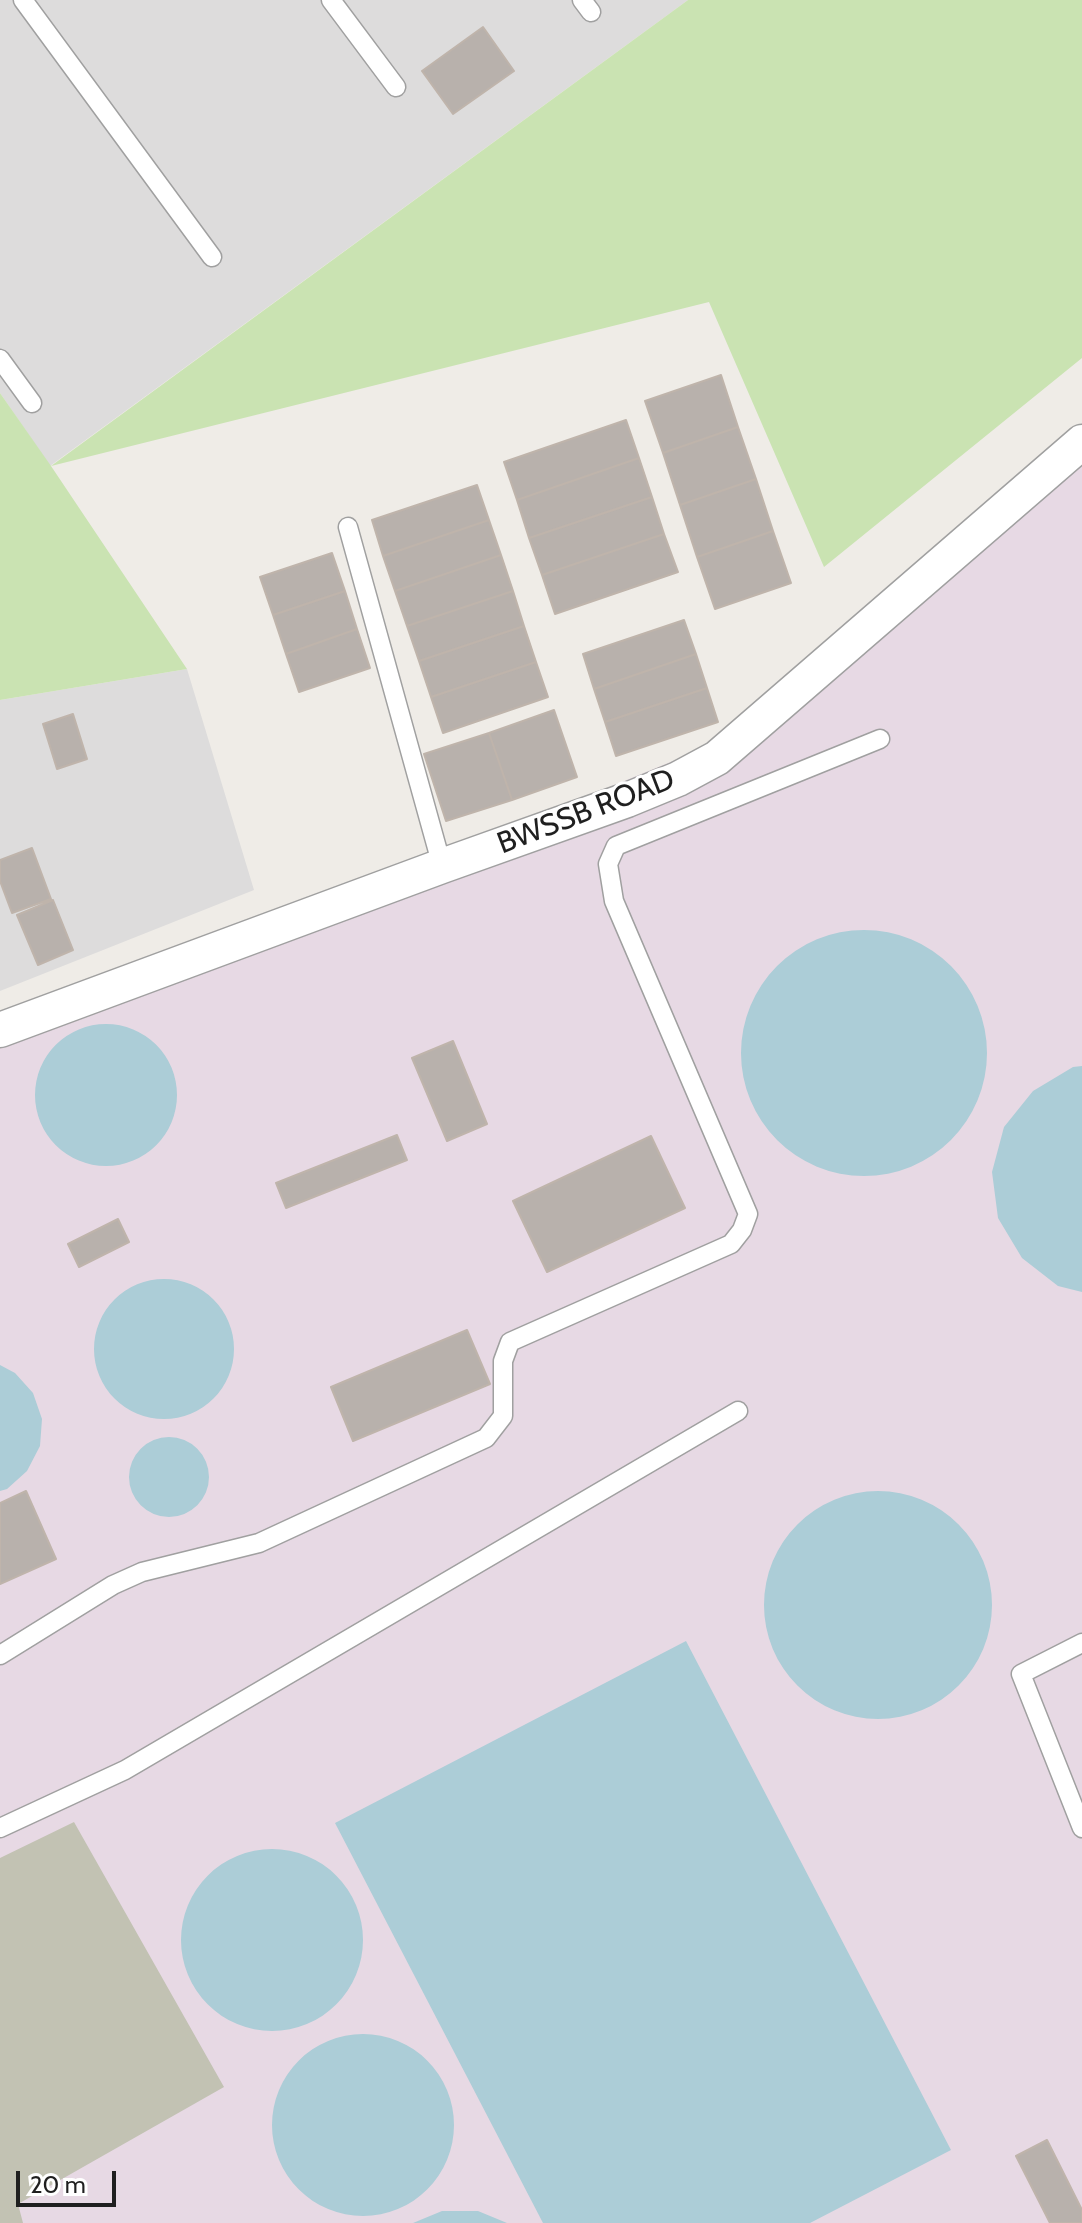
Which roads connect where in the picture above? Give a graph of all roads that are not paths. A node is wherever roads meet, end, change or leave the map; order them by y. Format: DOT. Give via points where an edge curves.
graph roads {
  1 [pos="23,0"];
  2 [pos="331,0"];
  3 [pos="396,87"];
  4 [pos="212,257"];
  5 [pos="0,359"];
  6 [pos="32,403"];
  7 [pos="1082,442"];
  8 [pos="348,527"];
  9 [pos="880,739"];
  10 [pos="442,866"];
  11 [pos="0,1030"];
  12 [pos="738,1411"];
  13 [pos="1082,1643"];
  14 [pos="0,1655"];
  15 [pos="0,1828"];
  16 [pos="1082,1828"];
  1 -- 4 [label="lane"];
  2 -- 3 [label="lane"];
  5 -- 6 [label="lane"];
  7 -- 10 [label="street, BWSSB ROAD" via="717,758 627,800"];
  8 -- 10 [label="lane"];
  9 -- 14 [label="lane" via="616,846 608,864 614,901 748,1214 731,1244 510,1342 503,1361 503,1416 486,1438 259,1543 128,1579"];
  10 -- 11 [label="street, BWSSB ROAD"];
  12 -- 15 [label="lane" via="125,1770"];
  13 -- 16 [label="lane" via="1021,1674"];
}
